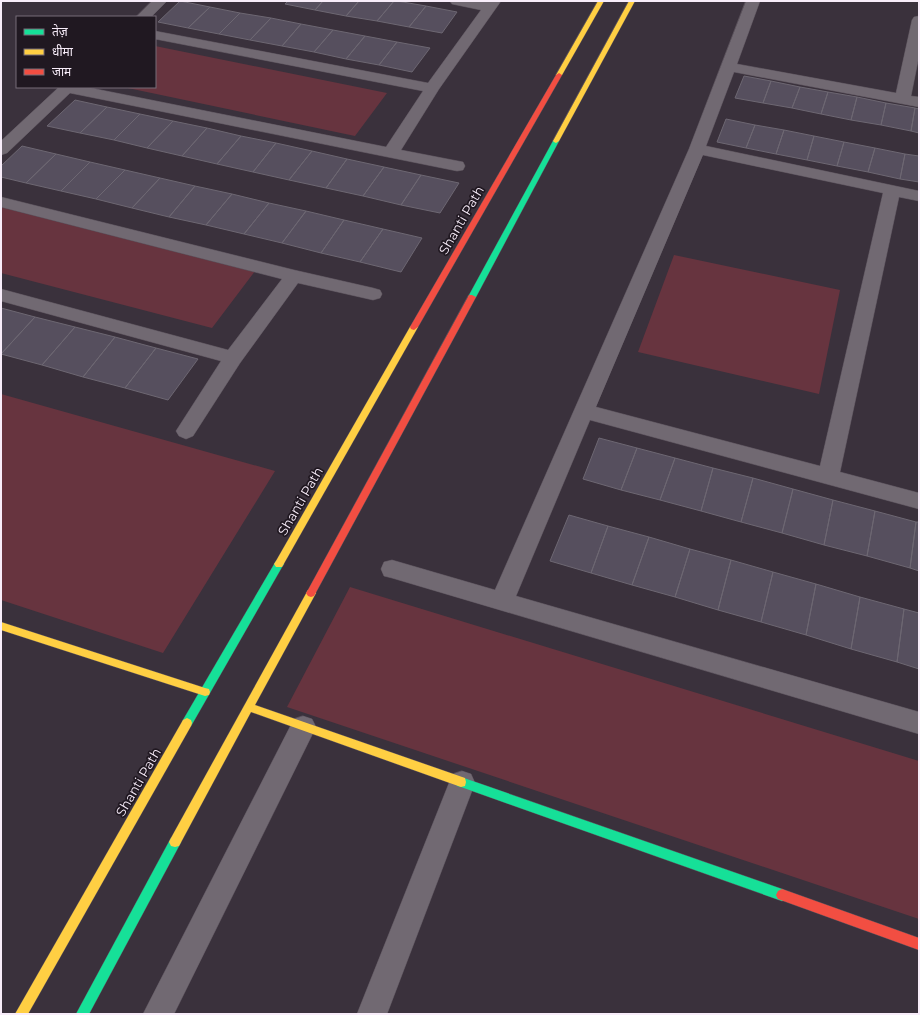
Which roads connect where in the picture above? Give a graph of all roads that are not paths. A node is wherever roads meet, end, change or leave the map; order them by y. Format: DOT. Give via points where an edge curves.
graph roads {
  1 [pos="160,1"];
  2 [pos="457,1"];
  3 [pos="601,1"];
  4 [pos="632,1"];
  5 [pos="753,1"];
  6 [pos="492,4"];
  7 [pos="144,16"];
  8 [pos="919,20"];
  9 [pos="156,35"];
  10 [pos="729,67"];
  11 [pos="67,88"];
  12 [pos="73,88"];
  13 [pos="432,88"];
  14 [pos="903,99"];
  15 [pos="919,102"];
  16 [pos="697,149"];
  17 [pos="1,150"];
  18 [pos="391,152"];
  19 [pos="457,166"];
  20 [pos="892,190"];
  21 [pos="919,196"];
  22 [pos="1,202"];
  23 [pos="294,276"];
  24 [pos="372,294"];
  25 [pos="1,295"];
  26 [pos="233,358"];
  27 [pos="584,412"];
  28 [pos="186,431"];
  29 [pos="828,476"];
  30 [pos="919,500"];
  31 [pos="392,569"];
  32 [pos="502,601"];
  33 [pos="1,626"];
  34 [pos="205,692"];
  35 [pos="249,707"];
  36 [pos="919,723"];
  37 [pos="304,727"];
  38 [pos="462,783"];
  39 [pos="919,944"];
  40 [pos="21,1014"];
  41 [pos="82,1014"];
  42 [pos="158,1014"];
  43 [pos="372,1014"];
  1 -- 7 [label="street"];
  2 -- 6 [label="street"];
  3 -- 34 [label="main road, Shanti Path"];
  4 -- 35 [label="main road"];
  5 -- 10 [label="street"];
  6 -- 13 [label="street"];
  8 -- 14 [label="street"];
  9 -- 13 [label="street"];
  10 -- 14 [label="street"];
  10 -- 16 [label="street"];
  11 -- 17 [label="street"];
  12 -- 18 [label="street"];
  13 -- 18 [label="street"];
  14 -- 15 [label="street"];
  16 -- 20 [label="street"];
  16 -- 27 [label="street"];
  18 -- 19 [label="street"];
  20 -- 21 [label="street"];
  20 -- 29 [label="street"];
  22 -- 23 [label="street"];
  23 -- 24 [label="street"];
  23 -- 26 [label="street"];
  25 -- 26 [label="street"];
  26 -- 28 [label="street"];
  27 -- 29 [label="street"];
  27 -- 32 [label="street"];
  29 -- 30 [label="street"];
  31 -- 32 [label="street"];
  32 -- 36 [label="street"];
  33 -- 34 [label="main road"];
  34 -- 40 [label="main road, Shanti Path"];
  35 -- 37 [label="main road"];
  35 -- 41 [label="main road"];
  37 -- 38 [label="main road"];
  37 -- 42 [label="street"];
  38 -- 39 [label="main road"];
  38 -- 43 [label="street"];
}
